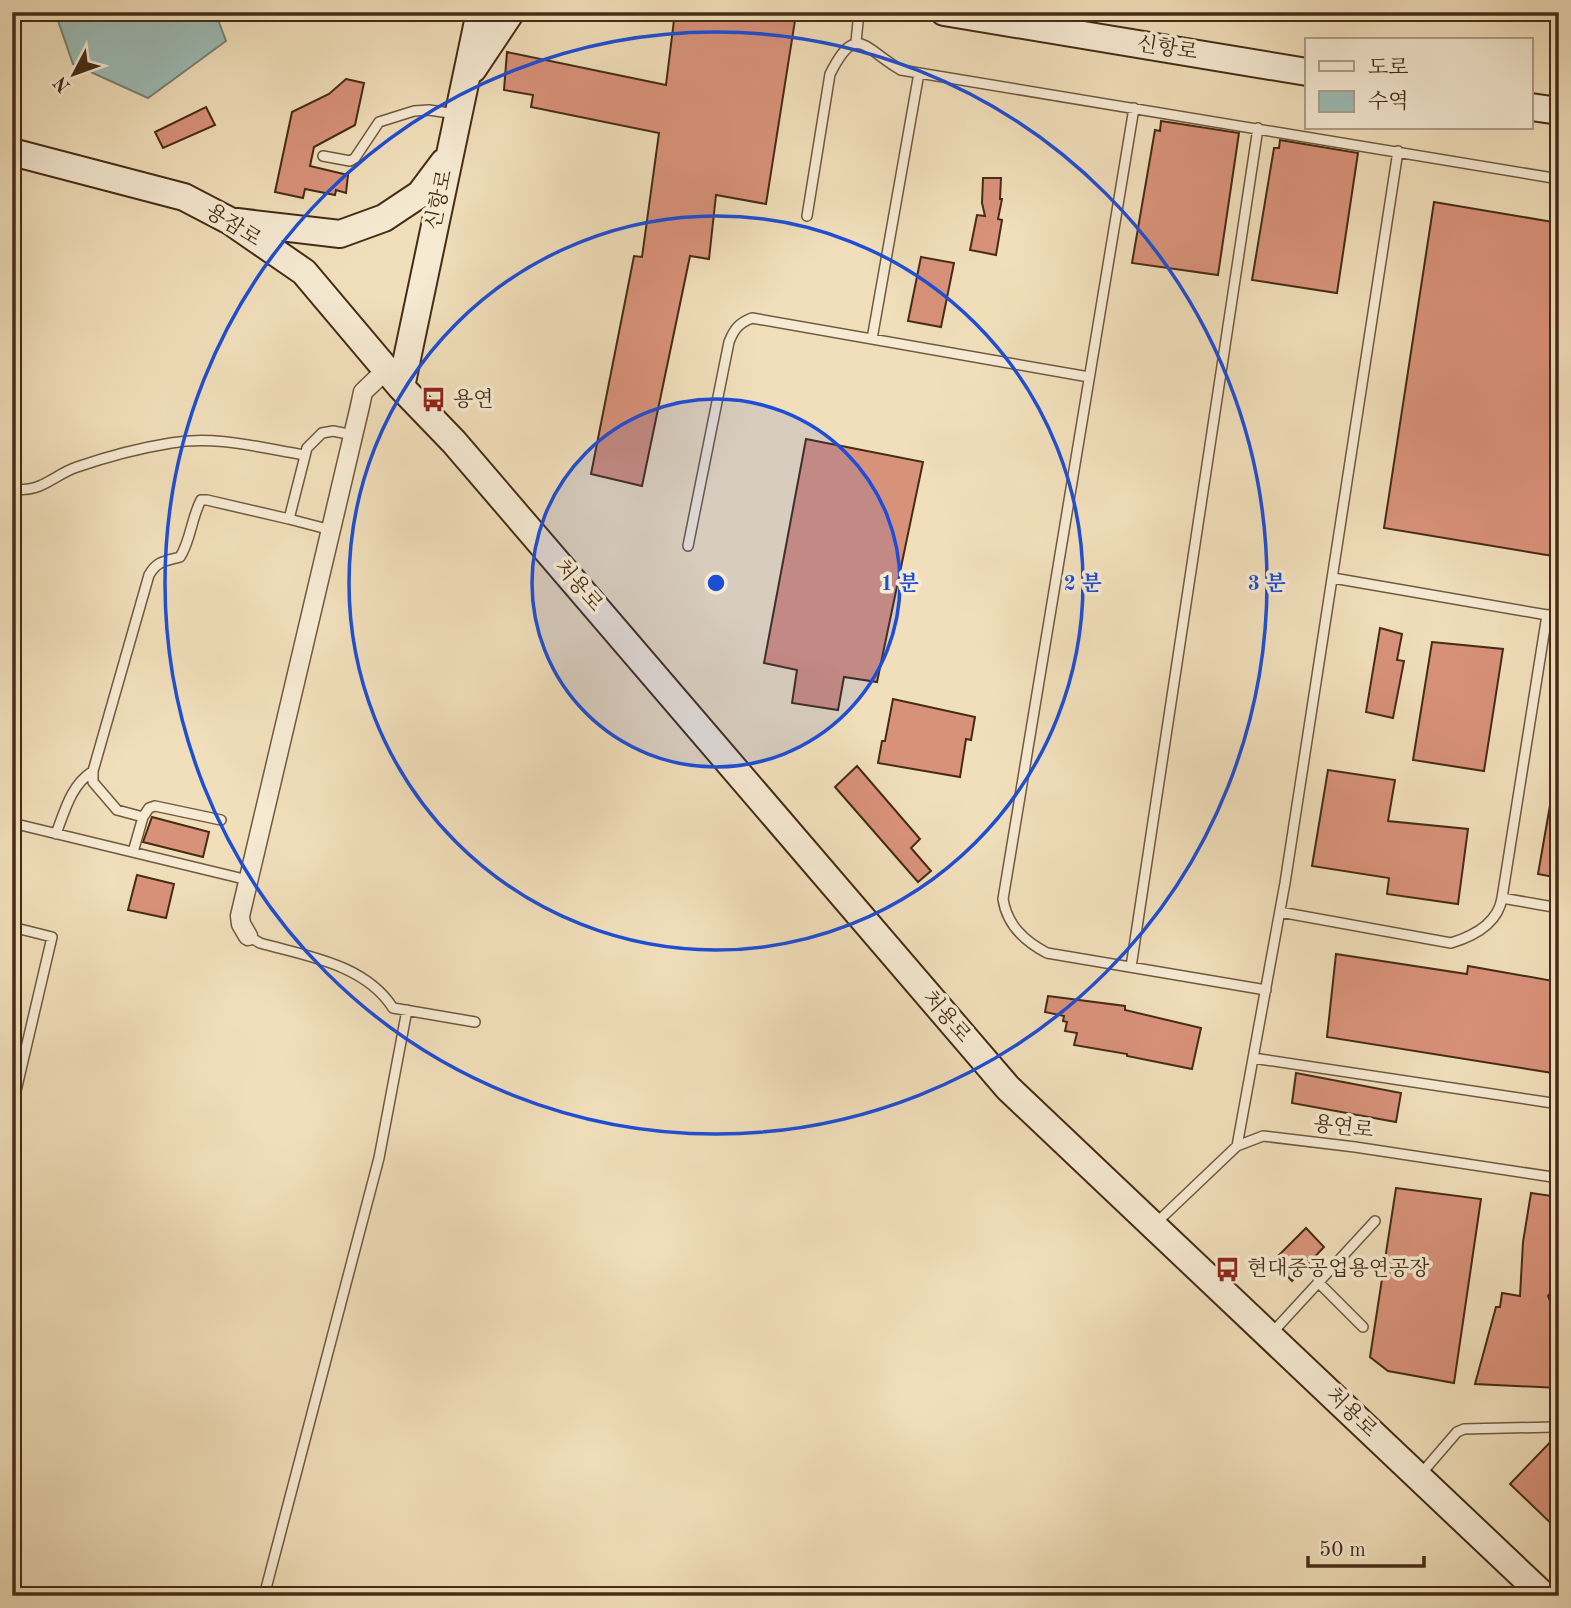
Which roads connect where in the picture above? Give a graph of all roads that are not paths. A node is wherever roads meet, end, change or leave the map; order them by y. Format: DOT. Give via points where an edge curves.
graph roads {
  1 [pos="480,12"];
  2 [pos="511,12"];
  3 [pos="859,12"];
  4 [pos="944,12"];
  5 [pos="856,42"];
  6 [pos="1305,72"];
  7 [pos="919,73"];
  8 [pos="466,79"];
  9 [pos="1532,107"];
  10 [pos="1134,108"];
  11 [pos="1559,111"];
  12 [pos="458,115"];
  13 [pos="1258,128"];
  14 [pos="1398,151"];
  15 [pos="12,152"];
  16 [pos="449,155"];
  17 [pos="323,156"];
  18 [pos="1559,179"];
  19 [pos="807,216"];
  20 [pos="230,221"];
  21 [pos="872,339"];
  22 [pos="1089,377"];
  23 [pos="394,379"];
  24 [pos="353,435"];
  25 [pos="305,455"];
  26 [pos="12,488"];
  27 [pos="289,519"];
  28 [pos="331,530"];
  29 [pos="688,546"];
  30 [pos="1333,578"];
  31 [pos="1559,614"];
  32 [pos="1547,615"];
  33 [pos="93,771"];
  34 [pos="143,817"];
  35 [pos="221,820"];
  36 [pos="12,823"];
  37 [pos="56,834"];
  38 [pos="133,852"];
  39 [pos="248,880"];
  40 [pos="1502,898"];
  41 [pos="1559,908"];
  42 [pos="1280,912"];
  43 [pos="12,927"];
  44 [pos="248,936"];
  45 [pos="1131,967"];
  46 [pos="1266,990"];
  47 [pos="407,1010"];
  48 [pos="475,1023"];
  49 [pos="1253,1058"];
  50 [pos="1559,1104"];
  51 [pos="12,1108"];
  52 [pos="1237,1146"];
  53 [pos="1559,1178"];
  54 [pos="1375,1221"];
  55 [pos="1154,1225"];
  56 [pos="1318,1282"];
  57 [pos="1363,1327"];
  58 [pos="1269,1335"];
  59 [pos="1554,1427"];
  60 [pos="1419,1477"];
  61 [pos="264,1596"];
  62 [pos="1544,1596"];
  1 -- 8 [label="street, 신항로"];
  2 -- 8 [label="street"];
  3 -- 5 [label="lane"];
  4 -- 6 [label="street, 신항로"];
  5 -- 7 [label="lane" via="901,70"];
  5 -- 19 [label="lane" via="839,56 830,74"];
  7 -- 10 [label="lane"];
  7 -- 21 [label="lane"];
  8 -- 12 [label="street, 신항로"];
  9 -- 11 [label="street"];
  10 -- 13 [label="lane"];
  10 -- 22 [label="lane"];
  12 -- 16 [label="street, 신항로"];
  12 -- 17 [label="lane" via="429,110 404,114 379,122 355,159"];
  13 -- 14 [label="lane"];
  13 -- 45 [label="lane"];
  14 -- 18 [label="lane"];
  14 -- 30 [label="lane"];
  15 -- 20 [label="street, 용잠로" via="184,197"];
  16 -- 20 [label="street" via="420,194 384,218 340,234"];
  16 -- 23 [label="street, 신항로"];
  20 -- 23 [label="street, 용잠로" via="303,272"];
  21 -- 22 [label="lane"];
  21 -- 29 [label="lane" via="752,318 741,322 729,342"];
  22 -- 45 [label="lane" via="1003,899 1011,925 1047,953"];
  23 -- 24 [label="street" via="363,392"];
  23 -- 55 [label="street, 처용로" via="454,442 1008,1088"];
  24 -- 25 [label="lane" via="322,433"];
  24 -- 28 [label="street"];
  25 -- 26 [label="lane" via="195,439 78,467 38,488"];
  25 -- 27 [label="lane"];
  27 -- 28 [label="lane"];
  27 -- 33 [label="lane" via="201,500 186,549 180,557 160,562 149,575"];
  28 -- 39 [label="street"];
  30 -- 32 [label="lane"];
  30 -- 42 [label="lane"];
  31 -- 32 [label="lane"];
  32 -- 40 [label="lane"];
  33 -- 34 [label="lane" via="93,782 117,810"];
  33 -- 37 [label="lane" via="72,792"];
  34 -- 35 [label="lane" via="155,806"];
  34 -- 38 [label="lane"];
  36 -- 37 [label="lane"];
  37 -- 38 [label="lane"];
  38 -- 39 [label="lane"];
  39 -- 44 [label="street" via="240,916"];
  40 -- 41 [label="lane"];
  40 -- 42 [label="lane" via="1490,921 1471,937 1451,943"];
  42 -- 46 [label="lane"];
  43 -- 51 [label="lane" via="52,937"];
  44 -- 47 [label="lane" via="340,967 385,995 393,1008"];
  45 -- 46 [label="lane"];
  46 -- 49 [label="lane"];
  47 -- 48 [label="lane"];
  47 -- 61 [label="lane" via="379,1158"];
  49 -- 50 [label="lane"];
  49 -- 52 [label="lane"];
  52 -- 53 [label="lane, 용연로" via="1263,1136"];
  52 -- 55 [label="lane, 용연로"];
  54 -- 56 [label="lane"];
  55 -- 58 [label="street, 처용로"];
  56 -- 57 [label="lane"];
  56 -- 58 [label="lane"];
  58 -- 60 [label="street, 처용로"];
  59 -- 60 [label="lane" via="1464,1429"];
  60 -- 62 [label="street, 처용로"];
}
